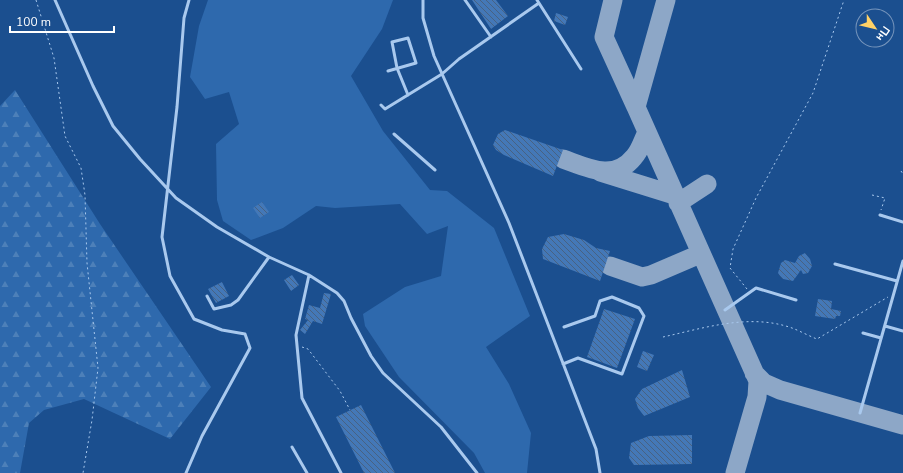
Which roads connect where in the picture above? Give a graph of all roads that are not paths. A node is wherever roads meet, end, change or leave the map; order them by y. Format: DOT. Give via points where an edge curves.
graph roads {
  1 [pos="55,0"];
  2 [pos="189,0"];
  3 [pos="423,0"];
  4 [pos="465,0"];
  5 [pos="538,2"];
  6 [pos="491,37"];
  7 [pos="397,68"];
  8 [pos="581,69"];
  9 [pos="388,71"];
  10 [pos="442,74"];
  11 [pos="408,95"];
  12 [pos="381,105"];
  13 [pos="394,134"];
  14 [pos="435,170"];
  15 [pos="167,188"];
  16 [pos="880,215"];
  17 [pos="903,222"];
  18 [pos="269,257"];
  19 [pos="903,261"];
  20 [pos="835,264"];
  21 [pos="309,275"];
  22 [pos="897,281"];
  23 [pos="207,296"];
  24 [pos="796,300"];
  25 [pos="725,310"];
  26 [pos="885,326"];
  27 [pos="564,327"];
  28 [pos="903,331"];
  29 [pos="863,333"];
  30 [pos="881,338"];
  31 [pos="563,364"];
  32 [pos="860,413"];
  33 [pos="292,447"];
  34 [pos="186,473"];
  35 [pos="307,473"];
  36 [pos="341,473"];
  37 [pos="477,473"];
  38 [pos="600,473"];
  1 -- 15 [label="lane" via="113,126"];
  2 -- 15 [label="lane" via="184,18"];
  3 -- 10 [label="lane" via="423,18"];
  4 -- 6 [label="lane"];
  5 -- 6 [label="lane"];
  5 -- 8 [label="lane"];
  6 -- 10 [label="lane"];
  7 -- 7 [label="lane" via="392,42 408,38 416,63"];
  7 -- 9 [label="lane"];
  7 -- 11 [label="lane"];
  10 -- 11 [label="lane"];
  10 -- 31 [label="lane" via="509,223"];
  11 -- 12 [label="lane" via="385,110"];
  13 -- 14 [label="lane"];
  15 -- 18 [label="lane" via="176,198 216,227"];
  15 -- 34 [label="lane" via="162,237 170,276 194,319 222,330 245,334 250,348 202,436"];
  16 -- 17 [label="lane"];
  18 -- 21 [label="lane"];
  18 -- 23 [label="lane" via="238,300 231,305 214,309"];
  19 -- 22 [label="lane"];
  20 -- 22 [label="lane"];
  21 -- 36 [label="lane" via="296,335 302,398"];
  21 -- 37 [label="lane" via="329,286 344,301 350,318 383,373 441,427"];
  22 -- 26 [label="lane"];
  24 -- 25 [label="lane" via="756,288"];
  26 -- 28 [label="lane"];
  26 -- 30 [label="lane"];
  27 -- 31 [label="lane" via="595,316 600,302 612,297 639,308 644,316 622,374 578,358"];
  29 -- 30 [label="lane"];
  30 -- 32 [label="lane"];
  31 -- 38 [label="lane" via="596,449"];
  33 -- 35 [label="lane"];
}
